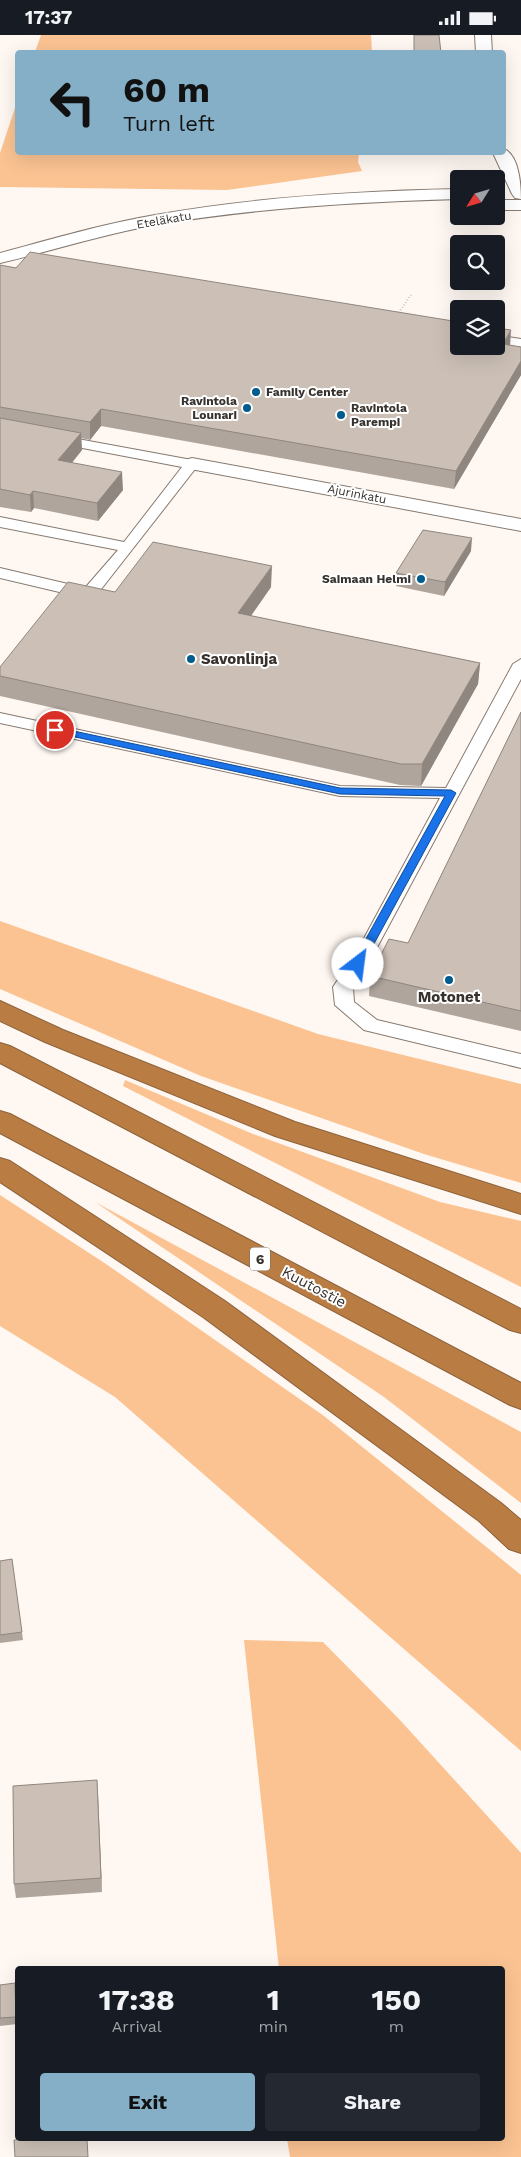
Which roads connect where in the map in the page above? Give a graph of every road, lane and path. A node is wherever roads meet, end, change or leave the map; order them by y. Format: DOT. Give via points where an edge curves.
graph roads {
  1 [pos="483,35"];
  2 [pos="484,50"];
  3 [pos="502,155"];
  4 [pos="450,194"];
  5 [pos="505,194"];
  6 [pos="521,194"];
  7 [pos="332,200"];
  8 [pos="450,203"];
  9 [pos="505,205"];
  10 [pos="521,205"];
  11 [pos="0,258"];
  12 [pos="411,295"];
  13 [pos="392,322"];
  14 [pos="505,340"];
  15 [pos="521,343"];
  16 [pos="38,436"];
  17 [pos="192,464"];
  18 [pos="1,523"];
  19 [pos="521,525"];
  20 [pos="128,547"];
  21 [pos="0,573"];
  22 [pos="521,664"];
  23 [pos="0,718"];
  24 [pos="451,793"];
  25 [pos="0,1011"];
  26 [pos="0,1052"];
  27 [pos="521,1061"];
  28 [pos="0,1121"];
  29 [pos="0,1168"];
  30 [pos="521,1204"];
  31 [pos="521,1322"];
  32 [pos="521,1397"];
  33 [pos="521,1540"];
  1 -- 2 [label="main road"];
  3 -- 6 [label="main road"];
  4 -- 7 [label="main road, Eteläkatu"];
  5 -- 6 [label="main road"];
  7 -- 8 [label="main road, Eteläkatu"];
  7 -- 11 [label="main road, Eteläkatu" via="263,205 154,220"];
  9 -- 10 [label="main road"];
  12 -- 13 [label="path"];
  14 -- 15 [label="lane"];
  16 -- 17 [label="lane"];
  17 -- 19 [label="main road, Ajurinkatu"];
  17 -- 20 [label="lane"];
  18 -- 20 [label="lane"];
  20 -- 21 [label="lane" via="89,593"];
  22 -- 24 [label="lane"];
  23 -- 24 [label="lane" via="340,791"];
  24 -- 27 [label="lane" via="365,953 343,987 346,1005 371,1025"];
  25 -- 30 [label="highway" via="285,1129"];
  26 -- 31 [label="highway"];
  28 -- 32 [label="highway, Kuutostie / 6"];
  29 -- 33 [label="highway" via="214,1309 490,1512"];
}
